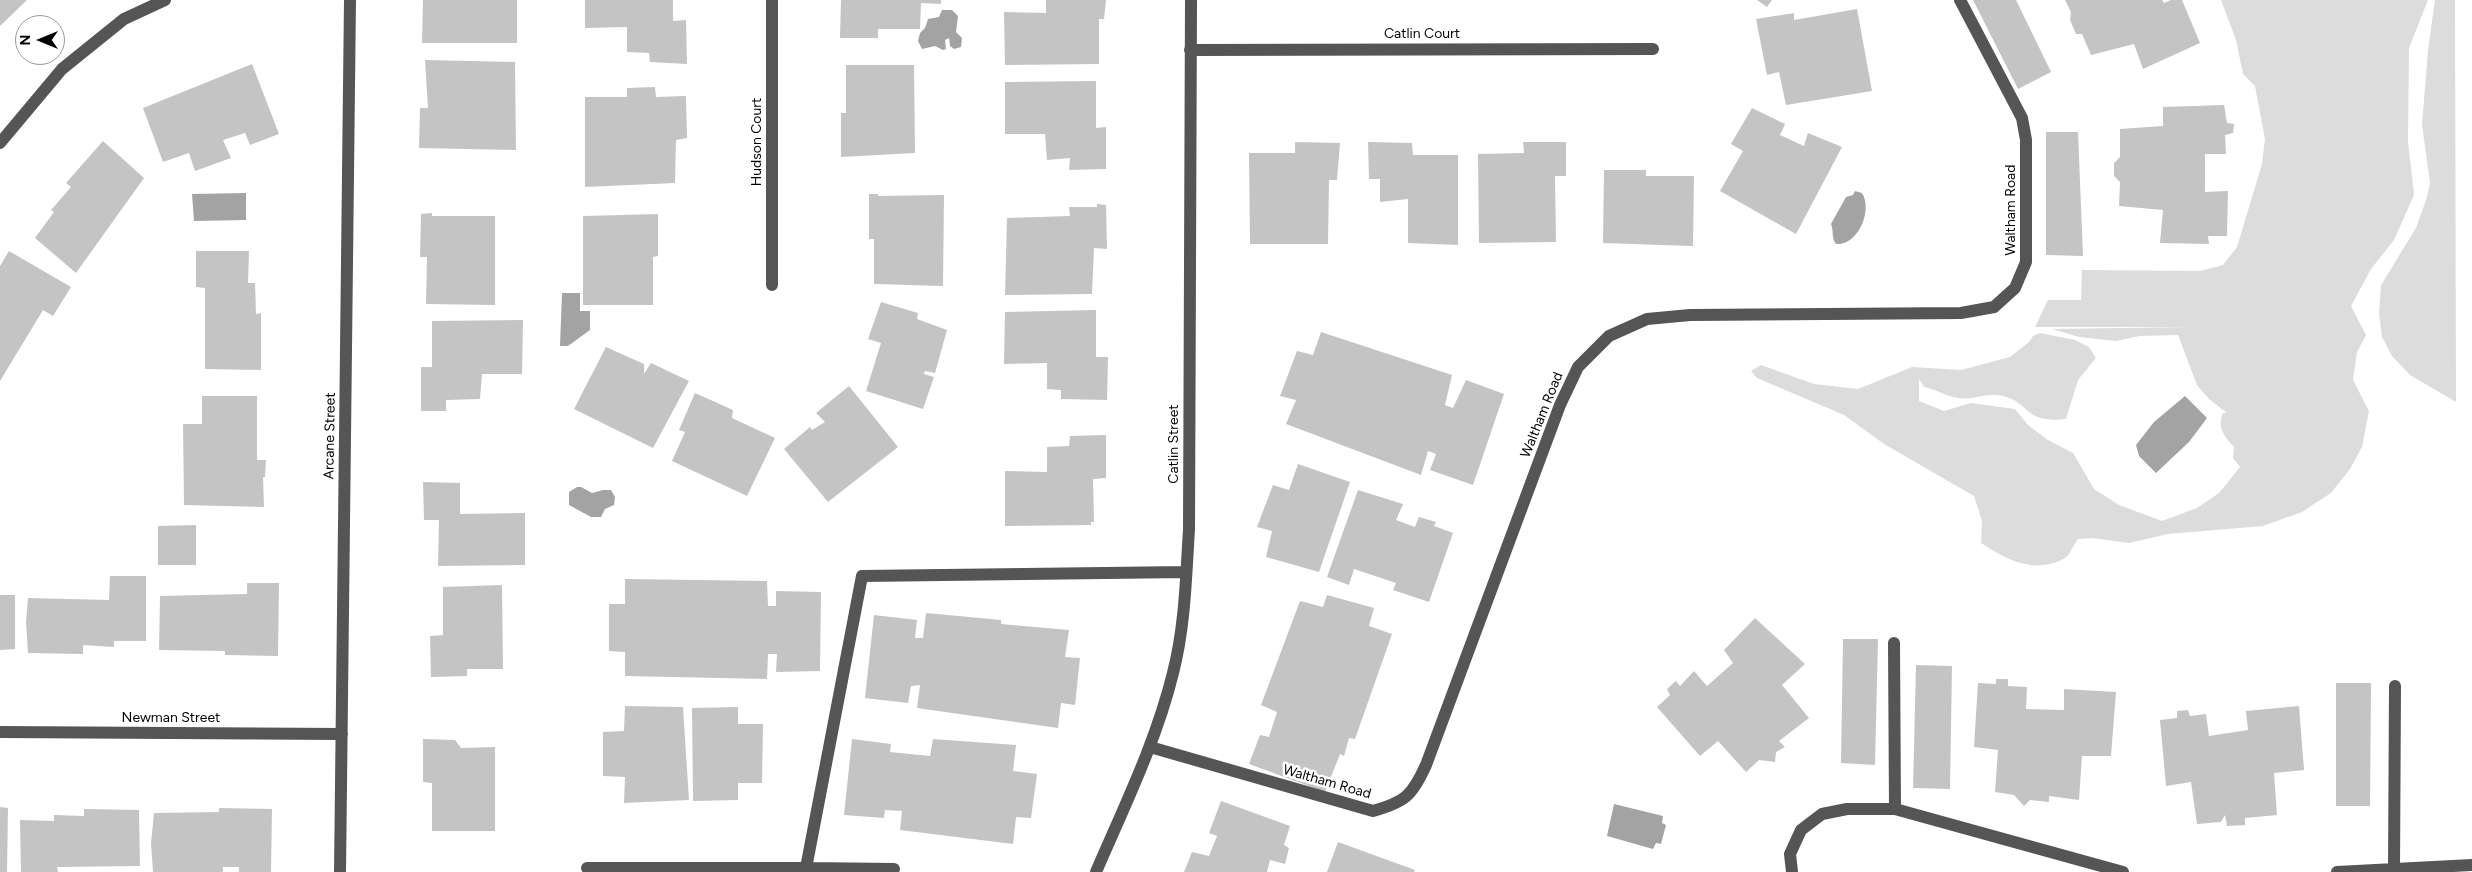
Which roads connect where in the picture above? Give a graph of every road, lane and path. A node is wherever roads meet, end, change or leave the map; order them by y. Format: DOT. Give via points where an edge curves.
graph roads {
  1 [pos="165,0"];
  2 [pos="350,0"];
  3 [pos="772,0"];
  4 [pos="1190,0"];
  5 [pos="1960,0"];
  6 [pos="1653,49"];
  7 [pos="1190,50"];
  8 [pos="0,143"];
  9 [pos="772,285"];
  10 [pos="1186,572"];
  11 [pos="1894,643"];
  12 [pos="2395,686"];
  13 [pos="0,732"];
  14 [pos="342,734"];
  15 [pos="1150,747"];
  16 [pos="1895,809"];
  17 [pos="2472,865"];
  18 [pos="587,868"];
  19 [pos="806,868"];
  20 [pos="894,869"];
  21 [pos="2394,869"];
  22 [pos="340,872"];
  23 [pos="1096,872"];
  24 [pos="1792,872"];
  25 [pos="2123,872"];
  26 [pos="2337,872"];
  1 -- 8 [label="street" via="124,19 62,70"];
  2 -- 14 [label="street, Arcane Street"];
  3 -- 9 [label="street, Hudson Court"];
  4 -- 7 [label="street, Catlin Street"];
  5 -- 15 [label="street, Waltham Road" via="2022,118 2026,140 2026,262 2016,288 1994,307 1960,313 1690,315 1647,319 1609,336 1578,367 1560,405 1426,765 1416,788 1397,804 1373,812"];
  6 -- 7 [label="street, Catlin Court"];
  7 -- 10 [label="street, Catlin Street" via="1189,519"];
  10 -- 15 [label="street, Catlin Street" via="1174,672"];
  10 -- 19 [label="street" via="862,576"];
  11 -- 16 [label="street"];
  12 -- 21 [label="street"];
  13 -- 14 [label="street, Newman Street"];
  14 -- 22 [label="street, Arcane Street"];
  15 -- 23 [label="street, Catlin Street"];
  16 -- 24 [label="street" via="1822,814 1801,830 1790,854"];
  16 -- 25 [label="street"];
  17 -- 21 [label="street"];
  18 -- 19 [label="street"];
  19 -- 20 [label="street"];
  21 -- 26 [label="street"];
}
